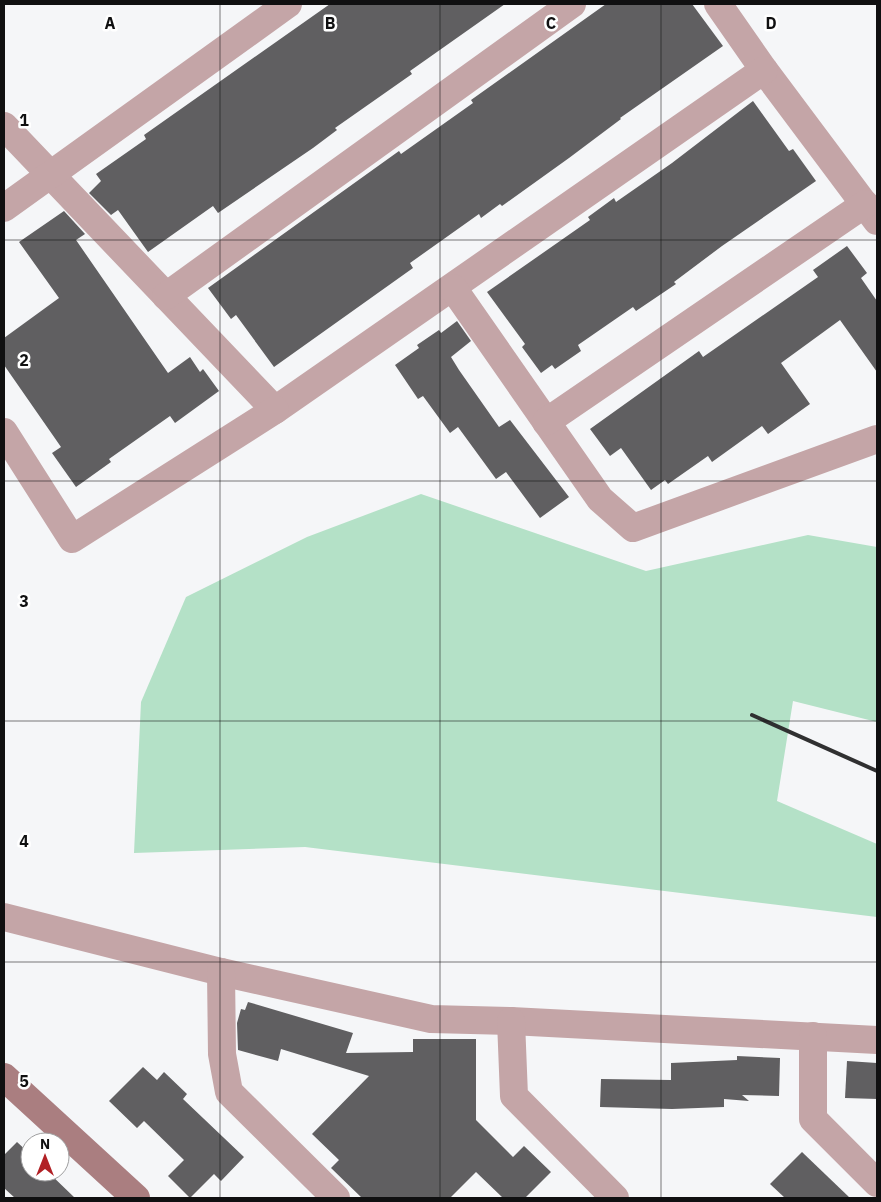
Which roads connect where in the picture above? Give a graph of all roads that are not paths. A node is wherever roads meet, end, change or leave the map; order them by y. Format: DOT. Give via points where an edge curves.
graph roads {
  1 [pos="288,4"];
  2 [pos="572,4"];
  3 [pos="718,4"];
  4 [pos="764,70"];
  5 [pos="4,126"];
  6 [pos="51,175"];
  7 [pos="4,208"];
  8 [pos="871,212"];
  9 [pos="453,288"];
  10 [pos="166,296"];
  11 [pos="275,410"];
  12 [pos="546,422"];
  13 [pos="4,432"];
  14 [pos="877,439"];
  15 [pos="4,917"];
  16 [pos="221,972"];
  17 [pos="511,1021"];
  18 [pos="813,1036"];
  19 [pos="877,1040"];
  20 [pos="4,1077"];
  21 [pos="877,1183"];
  22 [pos="136,1198"];
  23 [pos="336,1198"];
  24 [pos="615,1198"];
  1 -- 6 [label="street"];
  2 -- 10 [label="street"];
  3 -- 4 [label="street"];
  4 -- 8 [label="street"];
  4 -- 9 [label="street"];
  5 -- 6 [label="street"];
  6 -- 7 [label="street"];
  6 -- 10 [label="street"];
  8 -- 12 [label="street"];
  9 -- 11 [label="street"];
  9 -- 12 [label="street"];
  10 -- 11 [label="street"];
  11 -- 13 [label="street" via="72,540"];
  12 -- 14 [label="street" via="600,499 633,528"];
  15 -- 16 [label="street"];
  16 -- 17 [label="street" via="431,1019"];
  16 -- 23 [label="street" via="222,1054 229,1092"];
  17 -- 18 [label="street"];
  17 -- 24 [label="street" via="514,1096"];
  18 -- 19 [label="street"];
  18 -- 21 [label="street" via="813,1119"];
  20 -- 22 [label="street"];
}
